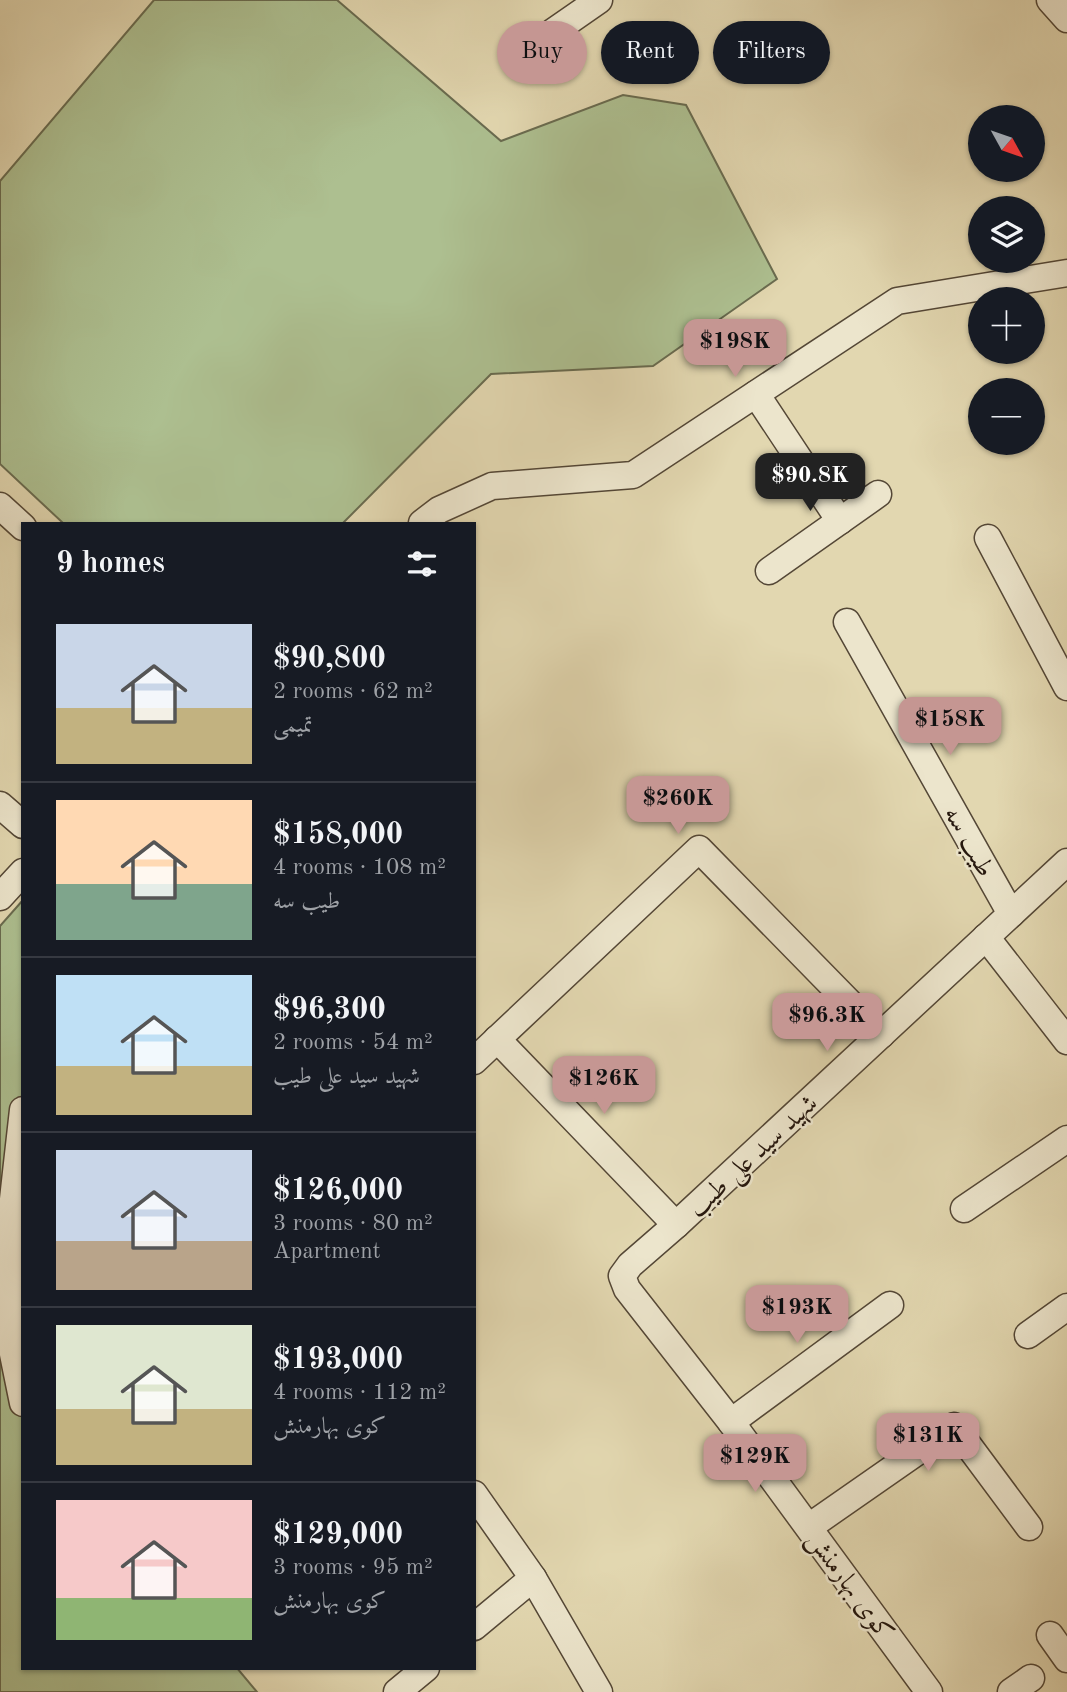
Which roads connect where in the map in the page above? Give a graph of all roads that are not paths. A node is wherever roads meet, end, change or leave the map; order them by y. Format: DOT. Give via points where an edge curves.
graph roads {
  1 [pos="599,0"];
  2 [pos="1050,0"];
  3 [pos="1067,19"];
  4 [pos="569,21"];
  5 [pos="1067,272"];
  6 [pos="756,394"];
  7 [pos="878,494"];
  8 [pos="0,506"];
  9 [pos="840,521"];
  10 [pos="423,522"];
  11 [pos="21,525"];
  12 [pos="988,538"];
  13 [pos="769,571"];
  14 [pos="848,622"];
  15 [pos="1067,687"];
  16 [pos="0,805"];
  17 [pos="21,823"];
  18 [pos="1067,862"];
  19 [pos="1011,914"];
  20 [pos="986,937"];
  21 [pos="881,1035"];
  22 [pos="497,1039"];
  23 [pos="1067,1041"];
  24 [pos="476,1059"];
  25 [pos="21,1128"];
  26 [pos="1067,1139"];
  27 [pos="964,1209"];
  28 [pos="676,1225"];
  29 [pos="622,1276"];
  30 [pos="890,1305"];
  31 [pos="1067,1307"];
  32 [pos="1028,1335"];
  33 [pos="6,1355"];
  34 [pos="21,1398"];
  35 [pos="731,1422"];
  36 [pos="476,1496"];
  37 [pos="808,1527"];
  38 [pos="1029,1527"];
  39 [pos="533,1578"];
  40 [pos="476,1625"];
  41 [pos="1050,1635"];
  42 [pos="1067,1659"];
  43 [pos="424,1670"];
  44 [pos="397,1692"];
  45 [pos="598,1692"];
  46 [pos="929,1692"];
  1 -- 4 [label="street"];
  2 -- 3 [label="street"];
  5 -- 6 [label="street" via="897,301"];
  6 -- 9 [label="street"];
  6 -- 10 [label="street" via="633,475 492,486"];
  7 -- 9 [label="street"];
  8 -- 11 [label="street"];
  9 -- 13 [label="street"];
  12 -- 15 [label="street"];
  14 -- 19 [label="street, طیب سه"];
  16 -- 17 [label="street"];
  18 -- 19 [label="street, شهید سید علی طیب"];
  19 -- 20 [label="street, شهید سید علی طیب"];
  20 -- 21 [label="street, شهید سید علی طیب"];
  20 -- 23 [label="street"];
  21 -- 22 [label="street" via="699,849"];
  21 -- 28 [label="street, شهید سید علی طیب"];
  22 -- 24 [label="street"];
  22 -- 28 [label="street"];
  25 -- 33 [label="street" via="11,1217"];
  26 -- 27 [label="street"];
  28 -- 29 [label="street, شهید سید علی طیب"];
  29 -- 35 [label="street, کوی بهارمنش" via="627,1289"];
  30 -- 35 [label="street"];
  31 -- 32 [label="street"];
  33 -- 34 [label="street"];
  35 -- 37 [label="street, کوی بهارمنش"];
  36 -- 39 [label="street"];
  37 -- 38 [label="street" via="954,1426"];
  37 -- 46 [label="street, کوی بهارمنش"];
  39 -- 40 [label="street"];
  39 -- 45 [label="street"];
  41 -- 42 [label="street"];
  43 -- 44 [label="street"];
}
